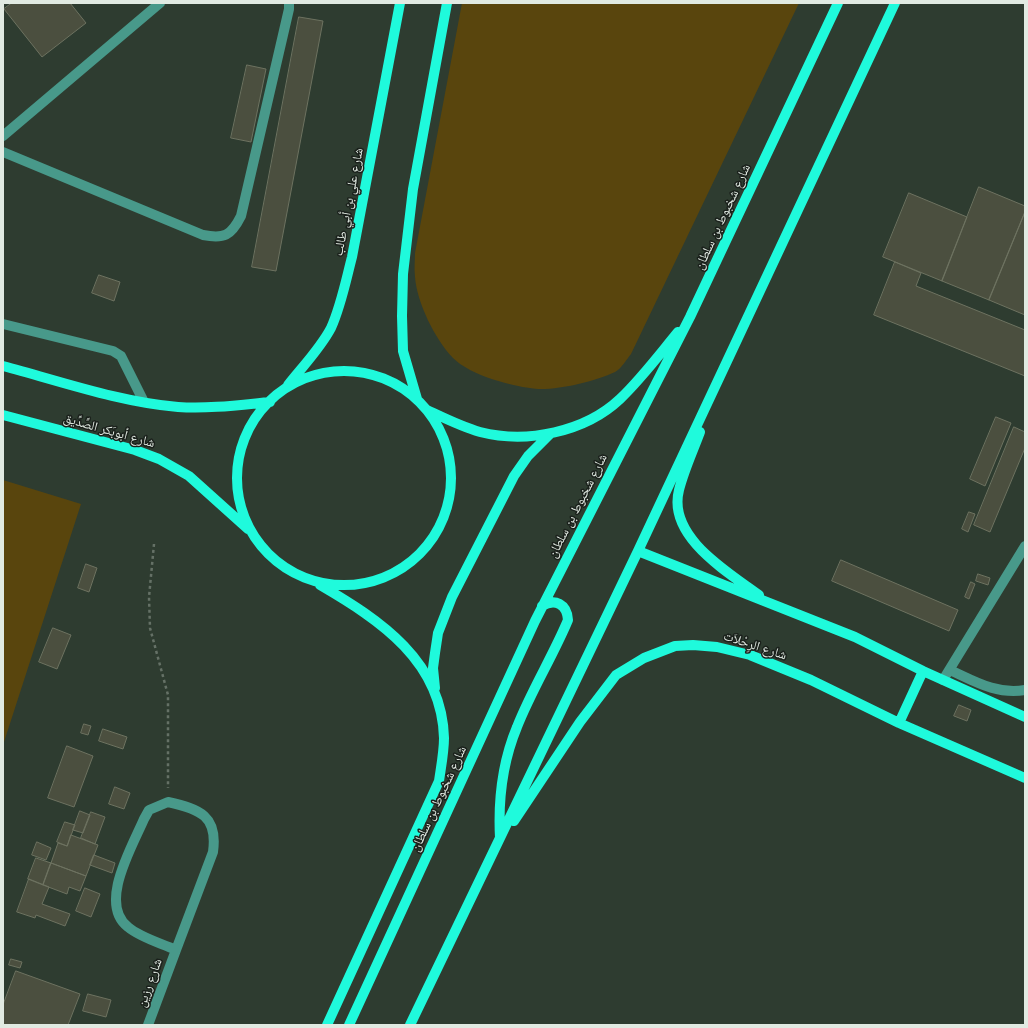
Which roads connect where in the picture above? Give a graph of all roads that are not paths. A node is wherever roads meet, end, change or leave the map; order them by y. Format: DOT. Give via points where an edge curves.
graph roads {
  1 [pos="160,3"];
  2 [pos="289,3"];
  3 [pos="400,3"];
  4 [pos="447,3"];
  5 [pos="838,3"];
  6 [pos="894,3"];
  7 [pos="3,136"];
  8 [pos="3,152"];
  9 [pos="690,317"];
  10 [pos="3,324"];
  11 [pos="3,366"];
  12 [pos="724,368"];
  13 [pos="284,390"];
  14 [pos="417,400"];
  15 [pos="144,402"];
  16 [pos="270,402"];
  17 [pos="427,410"];
  18 [pos="3,415"];
  19 [pos="550,434"];
  20 [pos="253,535"];
  21 [pos="1025,546"];
  22 [pos="638,551"];
  23 [pos="313,581"];
  24 [pos="771,604"];
  25 [pos="542,606"];
  26 [pos="950,670"];
  27 [pos="923,671"];
  28 [pos="943,680"];
  29 [pos="1025,690"];
  30 [pos="436,694"];
  31 [pos="1025,717"];
  32 [pos="899,723"];
  33 [pos="1025,778"];
  34 [pos="500,840"];
  35 [pos="176,950"];
  36 [pos="148,1025"];
  37 [pos="327,1025"];
  38 [pos="349,1025"];
  39 [pos="410,1025"];
  1 -- 7 [label="street"];
  2 -- 8 [label="street" via="241,216 235,228 228,234 216,238 203,236"];
  3 -- 13 [label="main road, شارع علي بن أبي طالب" via="343,294 330,328 315,352"];
  4 -- 14 [label="main road" via="413,189 403,274 403,351"];
  5 -- 9 [label="main road, شارع شخبوط بن سلطان"];
  6 -- 12 [label="main road"];
  9 -- 19 [label="main road" via="619,400 602,413 582,423"];
  9 -- 25 [label="main road, شارع شخبوط بن سلطان"];
  10 -- 15 [label="street" via="113,351 120,356"];
  11 -- 15 [label="main road"];
  12 -- 22 [label="main road"];
  12 -- 24 [label="main road" via="679,490 678,508 688,534 700,548"];
  13 -- 14 [label="main road" via="316,374 352,371 387,380 403,388"];
  13 -- 16 [label="main road"];
  14 -- 17 [label="main road"];
  15 -- 16 [label="main road" via="178,407 219,407"];
  16 -- 20 [label="main road" via="256,417 246,436 237,476 244,516"];
  17 -- 19 [label="main road" via="480,432 498,436"];
  17 -- 23 [label="main road" via="447,447 450,489 438,529 427,546 412,561 375,581 340,585"];
  18 -- 20 [label="main road, شارع أبوبَكر الصِّدِّيق" via="135,450 159,459 189,476"];
  19 -- 30 [label="main road" via="528,456 514,476 452,597 438,633 433,668"];
  20 -- 23 [label="main road" via="279,563 295,574"];
  21 -- 26 [label="street"];
  22 -- 24 [label="main road"];
  22 -- 34 [label="main road"];
  23 -- 30 [label="main road" via="382,625 420,664"];
  24 -- 27 [label="main road" via="855,637"];
  25 -- 34 [label="main road" via="553,602 560,603 568,620 517,727 507,755 501,783"];
  25 -- 38 [label="main road, شارع شخبوط بن سلطان"];
  26 -- 28 [label="street"];
  26 -- 29 [label="street" via="995,690"];
  27 -- 28 [label="main road"];
  27 -- 32 [label="main road"];
  28 -- 31 [label="main road"];
  30 -- 37 [label="main road" via="444,740 439,781"];
  32 -- 33 [label="main road, شارع الرِحْلاَت"];
  32 -- 34 [label="main road, شارع الرِحْلاَت" via="811,680 750,656 717,647 675,646 644,658 616,675 580,722"];
  34 -- 39 [label="main road"];
  35 -- 35 [label="street, شارع رزين" via="128,927 120,918 115,897 119,881 149,810 168,802 201,813 213,828 214,840 213,852"];
  35 -- 36 [label="street, شارع رزين"];
}
